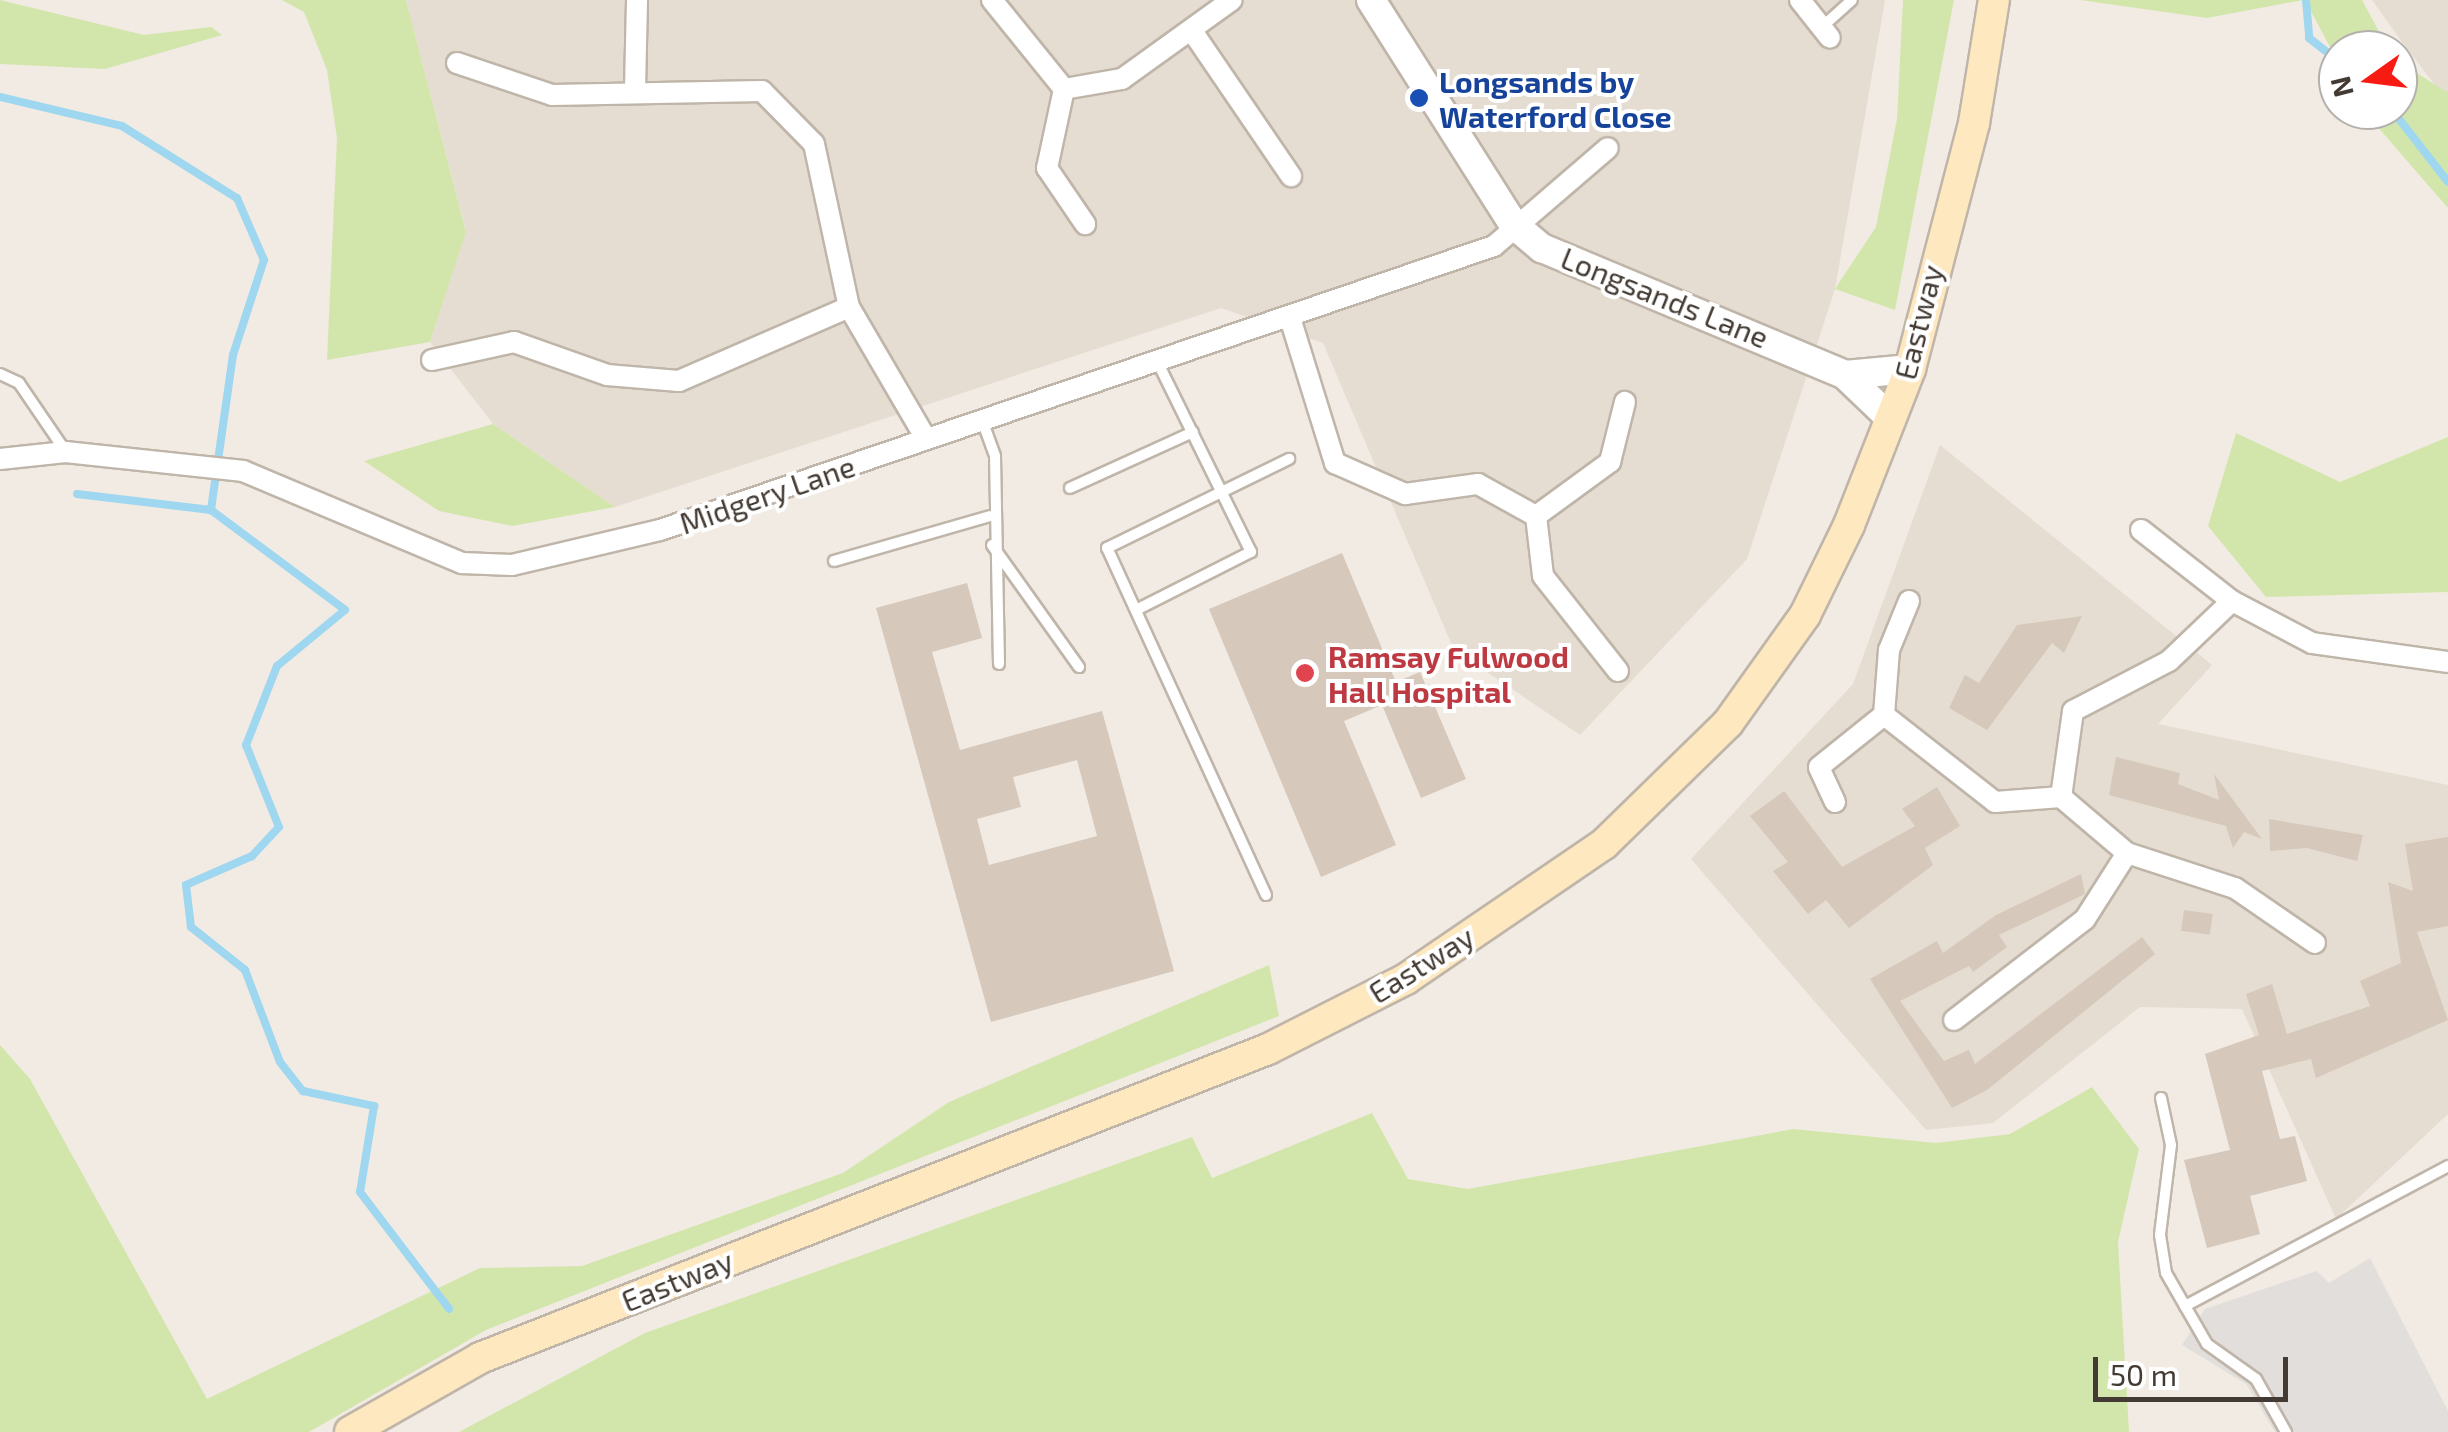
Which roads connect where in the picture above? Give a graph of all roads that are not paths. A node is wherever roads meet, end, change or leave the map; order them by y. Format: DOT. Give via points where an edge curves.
graph roads {
  1 [pos="636,0"];
  2 [pos="992,0"];
  3 [pos="1232,0"];
  4 [pos="1371,0"];
  5 [pos="1800,0"];
  6 [pos="1852,0"];
  7 [pos="1994,0"];
  8 [pos="1192,30"];
  9 [pos="1826,33"];
  10 [pos="457,63"];
  11 [pos="636,89"];
  12 [pos="1064,89"];
  13 [pos="1608,148"];
  14 [pos="1291,176"];
  15 [pos="1085,224"];
  16 [pos="1513,224"];
  17 [pos="849,308"];
  18 [pos="1290,320"];
  19 [pos="432,360"];
  20 [pos="1157,361"];
  21 [pos="1910,369"];
  22 [pos="0,374"];
  23 [pos="1845,374"];
  24 [pos="1625,402"];
  25 [pos="981,419"];
  26 [pos="1892,419"];
  27 [pos="1194,432"];
  28 [pos="926,439"];
  29 [pos="66,452"];
  30 [pos="0,460"];
  31 [pos="1289,460"];
  32 [pos="1070,488"];
  33 [pos="1222,488"];
  34 [pos="990,516"];
  35 [pos="1536,516"];
  36 [pos="2141,530"];
  37 [pos="992,544"];
  38 [pos="834,561"];
  39 [pos="1909,601"];
  40 [pos="2232,601"];
  41 [pos="1136,610"];
  42 [pos="2448,662"];
  43 [pos="999,664"];
  44 [pos="1078,666"];
  45 [pos="1618,672"];
  46 [pos="1884,715"];
  47 [pos="2061,797"];
  48 [pos="1836,802"];
  49 [pos="2127,853"];
  50 [pos="1266,896"];
  51 [pos="2315,943"];
  52 [pos="1954,1020"];
  53 [pos="2161,1098"];
  54 [pos="2448,1166"];
  55 [pos="2185,1306"];
  56 [pos="350,1432"];
  57 [pos="2286,1432"];
  1 -- 11 [label="street"];
  2 -- 12 [label="street"];
  3 -- 8 [label="street"];
  4 -- 16 [label="street, Longsands Lane"];
  5 -- 9 [label="street"];
  6 -- 9 [label="lane"];
  7 -- 21 [label="main road, Eastway" via="1974,123"];
  8 -- 12 [label="street" via="1122,80"];
  8 -- 14 [label="street"];
  10 -- 11 [label="street" via="552,95"];
  11 -- 17 [label="street" via="762,92 814,144"];
  12 -- 15 [label="street" via="1047,168"];
  13 -- 16 [label="street, Midgery Lane"];
  16 -- 18 [label="street, Midgery Lane" via="1494,246"];
  16 -- 23 [label="street, Longsands Lane" via="1542,248"];
  17 -- 19 [label="street" via="679,381 608,375 514,342"];
  17 -- 28 [label="street"];
  18 -- 20 [label="street, Midgery Lane"];
  18 -- 35 [label="street" via="1336,462 1405,494 1478,484"];
  20 -- 25 [label="street, Midgery Lane"];
  20 -- 27 [label="lane"];
  21 -- 23 [label="street, Longsands Lane"];
  21 -- 26 [label="main road, Eastway"];
  22 -- 29 [label="lane" via="19,383"];
  23 -- 26 [label="street, Longsands Lane"];
  24 -- 35 [label="street" via="1610,462"];
  25 -- 28 [label="street, Midgery Lane"];
  25 -- 34 [label="lane" via="995,456"];
  26 -- 56 [label="main road, Eastway" via="1805,615 1728,722 1604,844 1406,979 1268,1049 480,1358"];
  27 -- 32 [label="lane"];
  27 -- 33 [label="lane"];
  28 -- 29 [label="street, Midgery Lane" via="660,530 512,565 462,563 243,471"];
  29 -- 30 [label="street, Midgery Lane"];
  31 -- 33 [label="lane"];
  33 -- 41 [label="lane" via="1107,548"];
  33 -- 41 [label="lane" via="1251,552"];
  34 -- 37 [label="lane"];
  34 -- 38 [label="lane"];
  35 -- 45 [label="street" via="1543,576"];
  36 -- 40 [label="street"];
  37 -- 43 [label="lane"];
  37 -- 44 [label="lane"];
  39 -- 46 [label="street" via="1889,650"];
  40 -- 42 [label="street" via="2312,643"];
  40 -- 47 [label="street" via="2169,662 2073,710"];
  41 -- 50 [label="lane"];
  46 -- 47 [label="street" via="1995,802"];
  46 -- 48 [label="street" via="1819,767"];
  47 -- 49 [label="street"];
  49 -- 51 [label="street" via="2235,888"];
  49 -- 52 [label="street" via="2085,919"];
  53 -- 55 [label="lane" via="2171,1145 2160,1235"];
  54 -- 55 [label="lane"];
  55 -- 57 [label="lane" via="2207,1344 2256,1379"];
}
